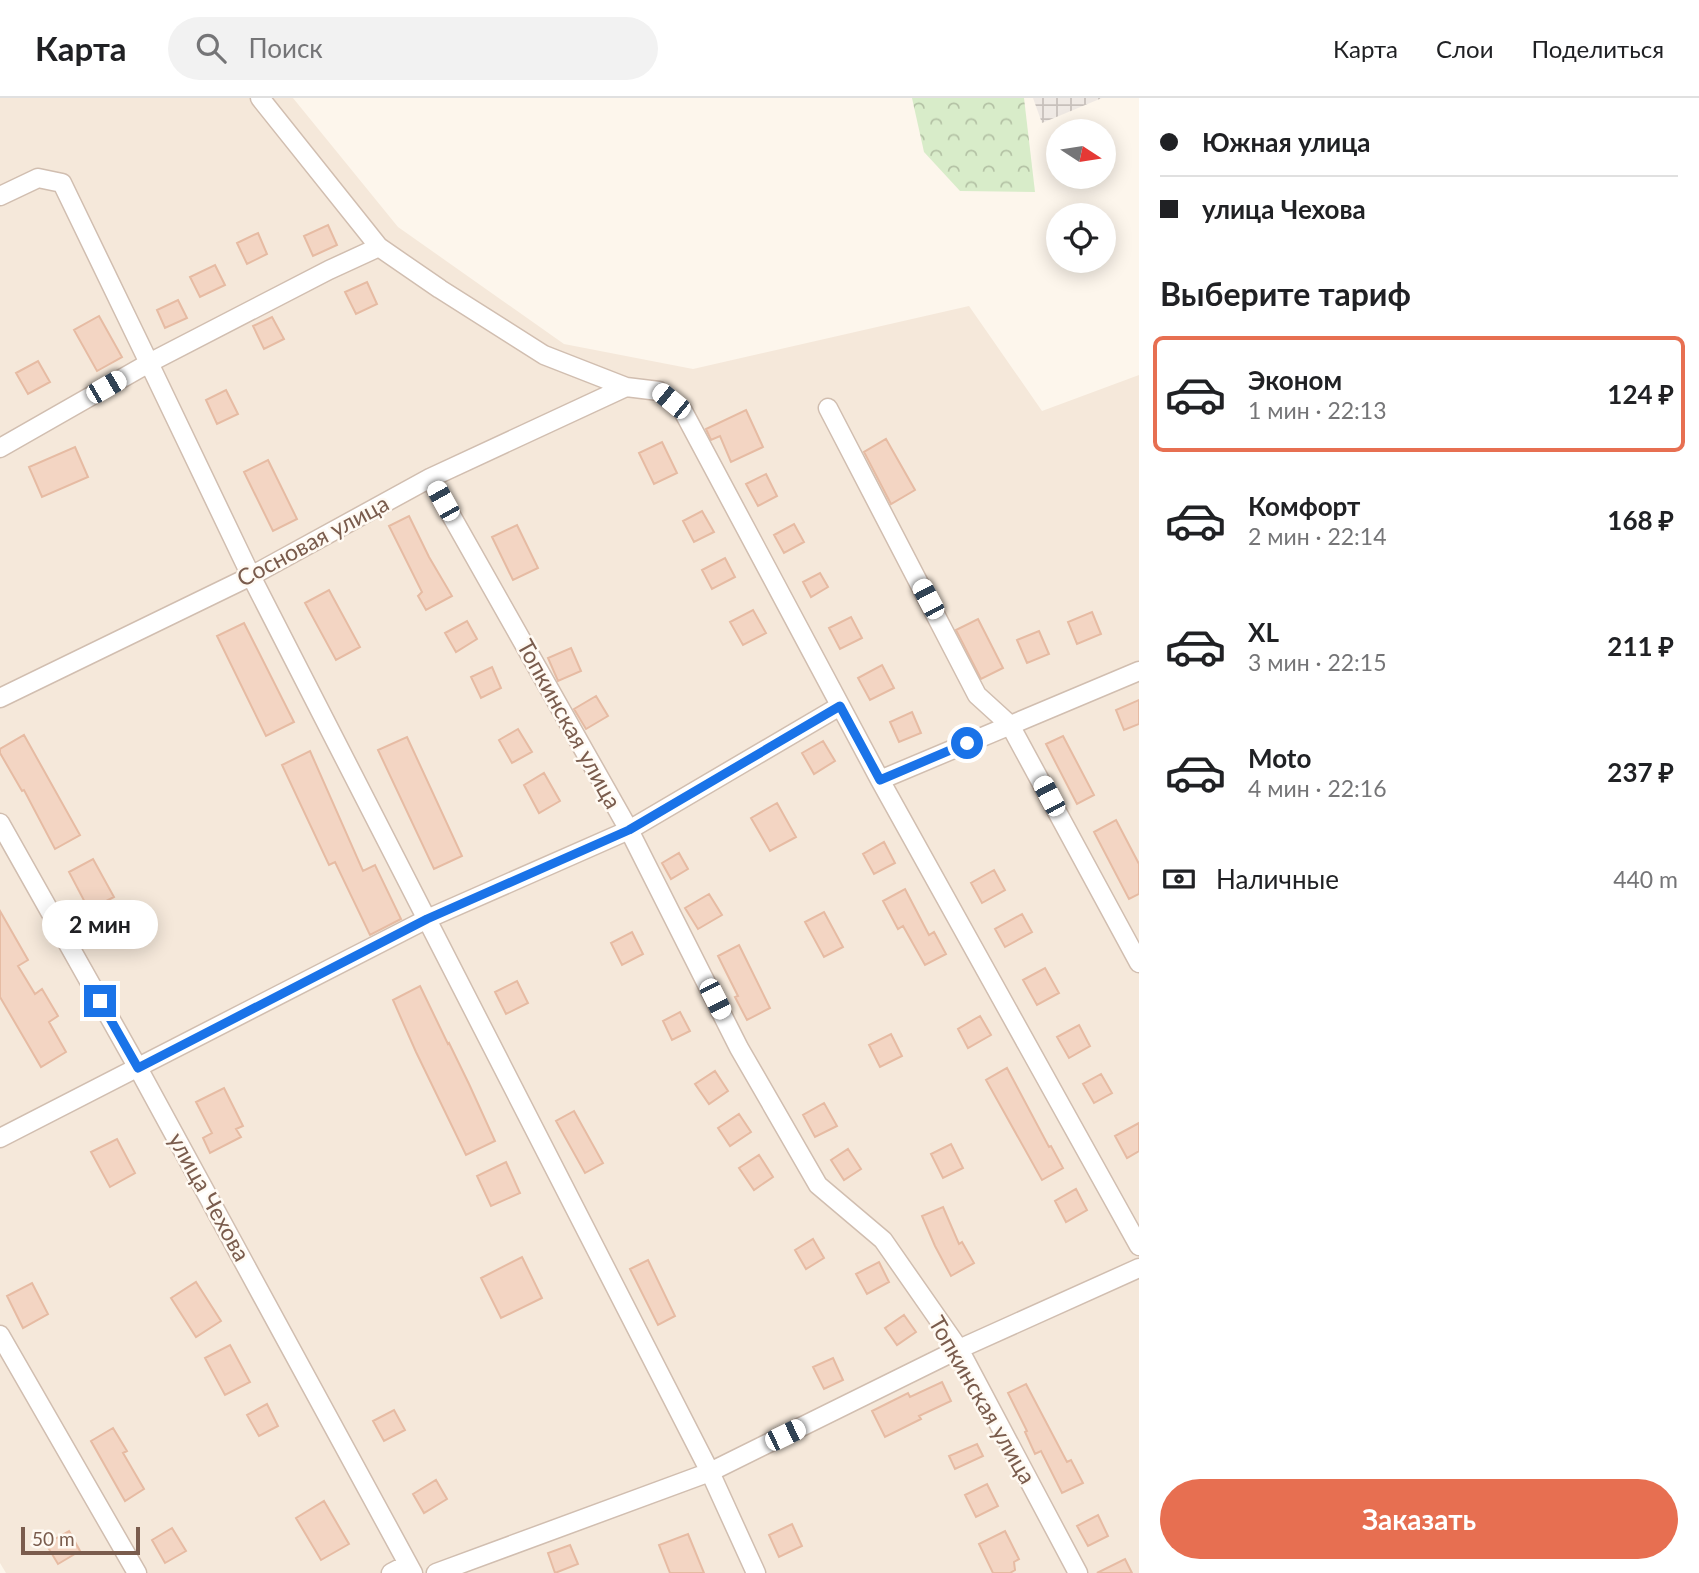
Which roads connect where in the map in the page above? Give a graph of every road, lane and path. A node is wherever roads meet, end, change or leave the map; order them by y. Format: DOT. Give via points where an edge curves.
graph roads {
  1 [pos="260,98"];
  2 [pos="0,196"];
  3 [pos="379,247"];
  4 [pos="149,363"];
  5 [pos="626,387"];
  6 [pos="828,408"];
  7 [pos="0,448"];
  8 [pos="430,478"];
  9 [pos="251,576"];
  10 [pos="1139,671"];
  11 [pos="0,698"];
  12 [pos="840,706"];
  13 [pos="1010,725"];
  14 [pos="880,780"];
  15 [pos="0,823"];
  16 [pos="629,830"];
  17 [pos="427,919"];
  18 [pos="1139,963"];
  19 [pos="138,1068"];
  20 [pos="0,1138"];
  21 [pos="1139,1247"];
  22 [pos="1139,1268"];
  23 [pos="0,1335"];
  24 [pos="959,1349"];
  25 [pos="710,1472"];
  26 [pos="410,1568"];
  27 [pos="137,1573"];
  28 [pos="391,1573"];
  29 [pos="436,1573"];
  30 [pos="756,1573"];
  31 [pos="1078,1573"];
  1 -- 3 [label="street"];
  2 -- 4 [label="street" via="38,178 62,183"];
  3 -- 4 [label="street"];
  3 -- 5 [label="street" via="544,355"];
  4 -- 7 [label="street"];
  4 -- 9 [label="street"];
  5 -- 8 [label="street, Сосновая улица"];
  5 -- 12 [label="street" via="659,391 683,411"];
  6 -- 13 [label="street" via="977,695"];
  8 -- 9 [label="street, Сосновая улица"];
  8 -- 16 [label="street, Топкинская улица"];
  9 -- 11 [label="street, Сосновая улица"];
  9 -- 17 [label="street"];
  10 -- 13 [label="street"];
  12 -- 14 [label="street"];
  12 -- 16 [label="street"];
  13 -- 14 [label="street"];
  13 -- 18 [label="street"];
  14 -- 21 [label="street"];
  15 -- 19 [label="street, улица Чехова"];
  16 -- 17 [label="street"];
  16 -- 24 [label="street, Топкинская улица" via="739,1048 818,1185 883,1240"];
  17 -- 19 [label="street"];
  17 -- 25 [label="street"];
  19 -- 20 [label="street"];
  19 -- 26 [label="street, улица Чехова"];
  22 -- 24 [label="street"];
  23 -- 27 [label="street"];
  24 -- 25 [label="street"];
  24 -- 31 [label="street, Топкинская улица"];
  25 -- 29 [label="street"];
  25 -- 30 [label="street"];
  26 -- 28 [label="street"];
}
